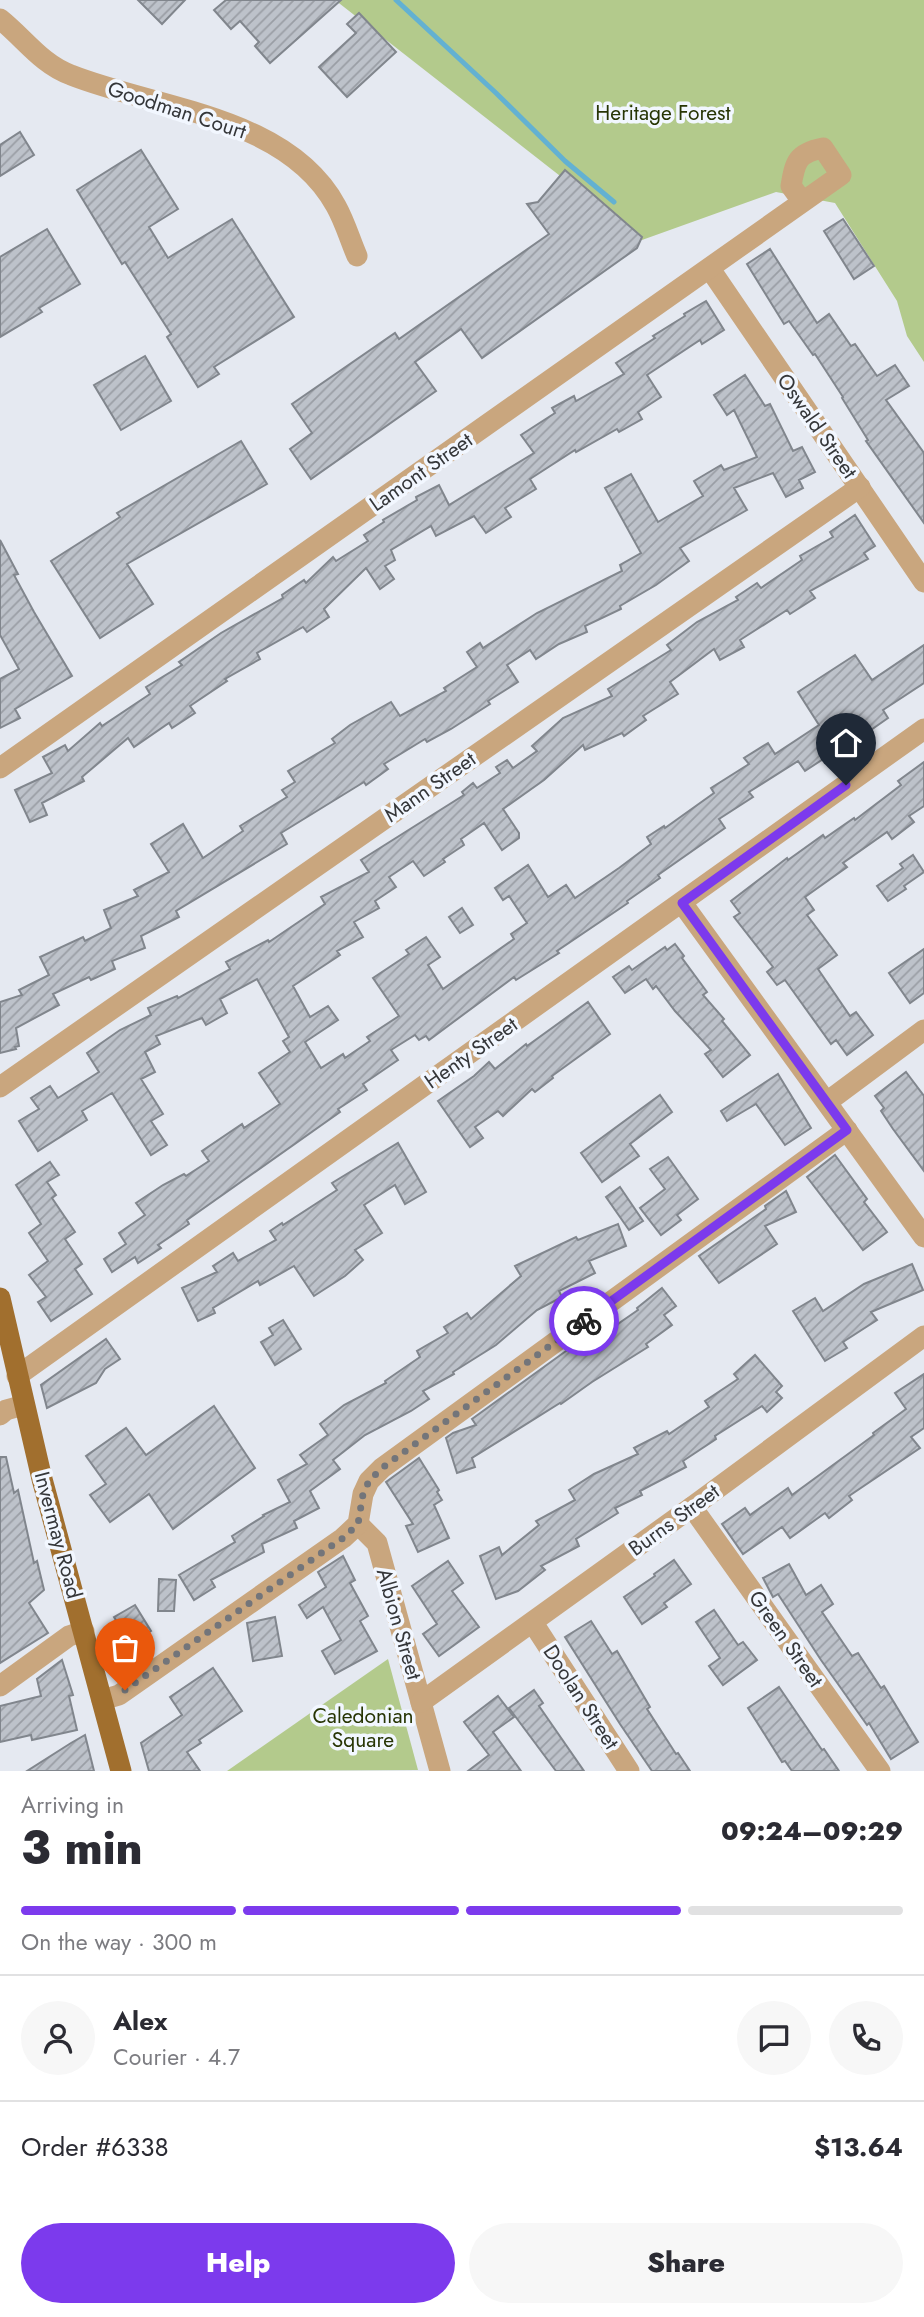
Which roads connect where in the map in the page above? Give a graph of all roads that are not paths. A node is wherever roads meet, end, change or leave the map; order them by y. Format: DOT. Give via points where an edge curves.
graph roads {
  1 [pos="0,19"];
  2 [pos="802,201"];
  3 [pos="357,256"];
  4 [pos="710,270"];
  5 [pos="860,487"];
  6 [pos="924,582"];
  7 [pos="924,729"];
  8 [pos="0,768"];
  9 [pos="682,903"];
  10 [pos="924,1030"];
  11 [pos="0,1087"];
  12 [pos="827,1102"];
  13 [pos="847,1130"];
  14 [pos="924,1237"];
  15 [pos="0,1298"];
  16 [pos="924,1336"];
  17 [pos="17,1376"];
  18 [pos="24,1405"];
  19 [pos="0,1415"];
  20 [pos="692,1507"];
  21 [pos="358,1524"];
  22 [pos="533,1623"];
  23 [pos="84,1631"];
  24 [pos="0,1686"];
  25 [pos="102,1700"];
  26 [pos="421,1702"];
  27 [pos="121,1771"];
  28 [pos="440,1771"];
  29 [pos="629,1771"];
  30 [pos="880,1771"];
  1 -- 3 [label="street, Goodman Court" via="35,53 68,74 240,128 281,148 313,174 336,206"];
  2 -- 2 [label="street, Lamont Street" via="841,175 823,148 808,151 795,163 791,186"];
  2 -- 4 [label="street, Lamont Street"];
  4 -- 5 [label="street, Oswald Street"];
  4 -- 8 [label="street, Lamont Street"];
  5 -- 6 [label="street, Oswald Street"];
  5 -- 11 [label="street, Mann Street"];
  7 -- 9 [label="street, Henty Street"];
  9 -- 12 [label="street"];
  9 -- 17 [label="street, Henty Street"];
  10 -- 12 [label="street"];
  12 -- 13 [label="street"];
  13 -- 14 [label="street"];
  13 -- 21 [label="street" via="382,1468 363,1494"];
  15 -- 17 [label="main road, Invermay Road"];
  16 -- 20 [label="street, Burns Street"];
  17 -- 18 [label="main road, Invermay Road"];
  18 -- 19 [label="street"];
  18 -- 23 [label="main road, Invermay Road"];
  20 -- 22 [label="street, Burns Street"];
  20 -- 30 [label="street, Green Street"];
  21 -- 25 [label="street" via="119,1695"];
  21 -- 26 [label="street, Albion Street" via="377,1543"];
  22 -- 26 [label="street, Burns Street"];
  22 -- 29 [label="street, Doolan Street"];
  23 -- 24 [label="street" via="69,1636"];
  23 -- 25 [label="main road, Invermay Road"];
  25 -- 27 [label="main road, Invermay Road"];
  26 -- 28 [label="street, Albion Street"];
}
